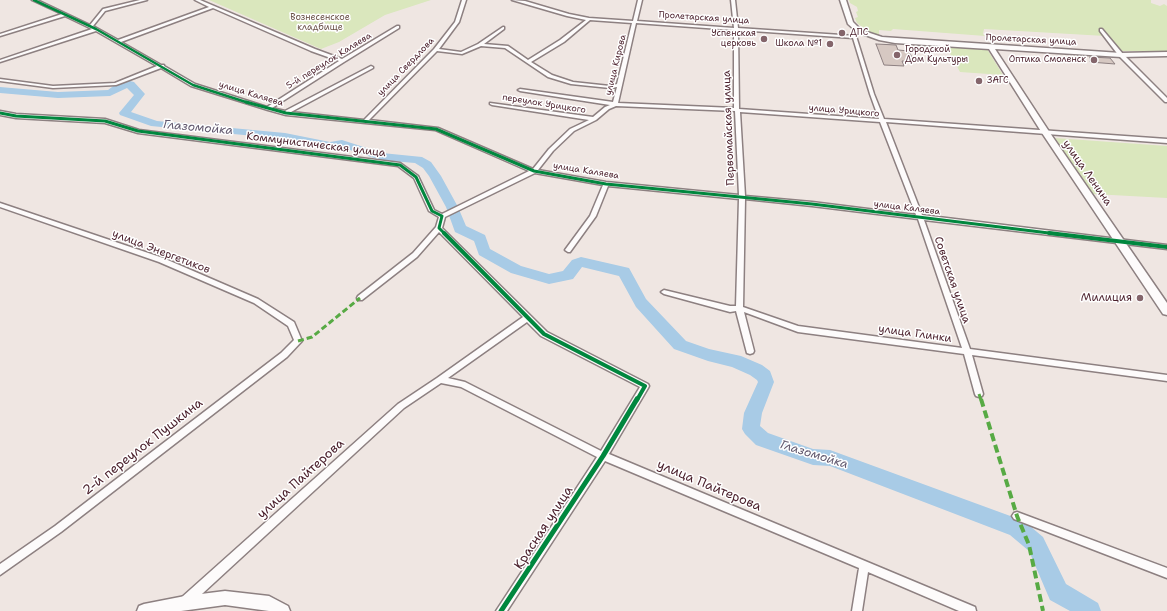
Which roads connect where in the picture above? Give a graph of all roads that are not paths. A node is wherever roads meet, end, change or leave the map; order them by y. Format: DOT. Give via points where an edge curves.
graph roads {
  1 [pos="34,0"];
  2 [pos="145,0"];
  3 [pos="197,0"];
  4 [pos="464,0"];
  5 [pos="514,0"];
  6 [pos="640,0"];
  7 [pos="733,0"];
  8 [pos="843,0"];
  9 [pos="212,7"];
  10 [pos="64,15"];
  11 [pos="99,17"];
  12 [pos="589,19"];
  13 [pos="80,22"];
  14 [pos="635,22"];
  15 [pos="850,23"];
  16 [pos="94,27"];
  17 [pos="398,27"];
  18 [pos="503,28"];
  19 [pos="736,30"];
  20 [pos="1101,30"];
  21 [pos="0,35"];
  22 [pos="855,37"];
  23 [pos="119,41"];
  24 [pos="895,41"];
  25 [pos="480,45"];
  26 [pos="991,47"];
  27 [pos="436,50"];
  28 [pos="1167,54"];
  29 [pos="1121,55"];
  30 [pos="0,61"];
  31 [pos="342,61"];
  32 [pos="528,62"];
  33 [pos="162,66"];
  34 [pos="371,67"];
  35 [pos="0,80"];
  36 [pos="620,85"];
  37 [pos="520,90"];
  38 [pos="1167,101"];
  39 [pos="492,104"];
  40 [pos="615,104"];
  41 [pos="268,109"];
  42 [pos="737,110"];
  43 [pos="0,113"];
  44 [pos="286,113"];
  45 [pos="594,119"];
  46 [pos="366,121"];
  47 [pos="883,122"];
  48 [pos="1046,133"];
  49 [pos="1167,141"];
  50 [pos="534,171"];
  51 [pos="606,184"];
  52 [pos="742,196"];
  53 [pos="0,205"];
  54 [pos="442,216"];
  55 [pos="920,217"];
  56 [pos="438,228"];
  57 [pos="1121,242"];
  58 [pos="1167,247"];
  59 [pos="568,250"];
  60 [pos="664,292"];
  61 [pos="360,298"];
  62 [pos="739,308"];
  63 [pos="1167,311"];
  64 [pos="527,318"];
  65 [pos="298,341"];
  66 [pos="750,351"];
  67 [pos="967,352"];
  68 [pos="1167,378"];
  69 [pos="440,380"];
  70 [pos="979,394"];
  71 [pos="603,456"];
  72 [pos="1017,516"];
  73 [pos="864,566"];
  74 [pos="0,570"];
  75 [pos="1167,573"];
  76 [pos="185,603"];
  77 [pos="144,611"];
  78 [pos="283,611"];
  79 [pos="501,611"];
  80 [pos="857,611"];
  81 [pos="971,611"];
  1 -- 10 [label="street, улица Каляева"];
  2 -- 11 [label="street" via="104,10"];
  3 -- 9 [label="street"];
  4 -- 27 [label="street, улица Свердлова" via="457,22"];
  5 -- 12 [label="street, Пролетарская улица"];
  6 -- 14 [label="street, улица Кирова"];
  7 -- 19 [label="street, Первомайская улица"];
  8 -- 15 [label="main road, Советская улица"];
  9 -- 23 [label="street"];
  9 -- 31 [label="street"];
  10 -- 13 [label="street, улица Каляева"];
  10 -- 21 [label="street"];
  11 -- 13 [label="street"];
  11 -- 16 [label="street"];
  12 -- 14 [label="street, Пролетарская улица"];
  12 -- 32 [label="street" via="562,41"];
  13 -- 16 [label="street, улица Каляева"];
  14 -- 19 [label="street, Пролетарская улица"];
  14 -- 36 [label="street, улица Кирова"];
  15 -- 22 [label="main road, Советская улица"];
  15 -- 24 [label="main road, Пролетарская улица" via="859,31"];
  16 -- 23 [label="street, улица Каляева"];
  16 -- 30 [label="street"];
  17 -- 31 [label="street, 5-й переулок Каляева"];
  18 -- 25 [label="street"];
  19 -- 22 [label="street, Пролетарская улица"];
  19 -- 42 [label="street, Первомайская улица"];
  20 -- 29 [label="street"];
  22 -- 24 [label="main road, Пролетарская улица"];
  22 -- 47 [label="street, Советская улица"];
  23 -- 33 [label="street, улица Каляева"];
  24 -- 26 [label="main road, Пролетарская улица"];
  25 -- 27 [label="street" via="462,53"];
  25 -- 32 [label="street" via="506,47"];
  26 -- 29 [label="main road, Пролетарская улица"];
  26 -- 48 [label="main road, улица Ленина"];
  27 -- 46 [label="street, улица Свердлова"];
  28 -- 29 [label="main road, Пролетарская улица"];
  29 -- 38 [label="street"];
  31 -- 41 [label="street, 5-й переулок Каляева"];
  32 -- 36 [label="street" via="550,76 573,83 610,87"];
  33 -- 35 [label="street" via="116,84 53,87"];
  33 -- 41 [label="street, улица Каляева" via="193,85"];
  34 -- 44 [label="street"];
  36 -- 40 [label="street, улица Кирова"];
  37 -- 40 [label="street, улица Урицкого"];
  39 -- 45 [label="street, переулок Урицкого"];
  40 -- 42 [label="street, улица Урицкого"];
  40 -- 45 [label="street, улица Кирова"];
  41 -- 44 [label="street, улица Каляева"];
  42 -- 47 [label="street, улица Урицкого"];
  42 -- 52 [label="street, Первомайская улица"];
  43 -- 54 [label="street, Коммунистическая улица" via="105,121 138,131 400,165 416,177 432,211"];
  44 -- 46 [label="street, улица Каляева"];
  45 -- 50 [label="street, улица Кирова" via="572,130"];
  46 -- 50 [label="street, улица Каляева" via="436,129"];
  47 -- 48 [label="street, улица Урицкого"];
  47 -- 55 [label="street, Советская улица"];
  48 -- 49 [label="street, улица Урицкого"];
  48 -- 57 [label="main road, улица Ленина"];
  50 -- 51 [label="street, улица Каляева"];
  50 -- 54 [label="street, улица Кирова"];
  51 -- 52 [label="street, улица Каляева"];
  51 -- 59 [label="street" via="593,216"];
  52 -- 55 [label="street, улица Каляева"];
  52 -- 62 [label="street, Первомайская улица"];
  53 -- 65 [label="street, улица Энергетиков" via="161,260 256,301 291,324"];
  54 -- 56 [label="street"];
  55 -- 57 [label="street, улица Каляева"];
  55 -- 67 [label="street, Советская улица"];
  56 -- 61 [label="street" via="415,255"];
  56 -- 64 [label="street"];
  57 -- 58 [label="street, улица Каляева"];
  57 -- 63 [label="main road, улица Ленина"];
  60 -- 62 [label="street, улица Глинки" via="730,309"];
  62 -- 66 [label="street, Первомайская улица"];
  62 -- 67 [label="street, улица Глинки" via="798,329"];
  64 -- 69 [label="street, улица Пайтерова"];
  64 -- 71 [label="street" via="544,334 644,386"];
  65 -- 74 [label="street, 2-й переулок Пушкина" via="77,515"];
  67 -- 68 [label="street, улица Глинки"];
  67 -- 70 [label="street, Советская улица"];
  69 -- 71 [label="street, улица Пайтерова" via="462,384"];
  69 -- 76 [label="street, улица Пайтерова" via="401,406"];
  71 -- 73 [label="street, улица Пайтерова"];
  71 -- 79 [label="street, Красная улица"];
  72 -- 75 [label="street"];
  73 -- 80 [label="street"];
  73 -- 81 [label="street, улица Пайтерова"];
  76 -- 77 [label="main road"];
  76 -- 78 [label="main road" via="225,598 269,604"];
}
